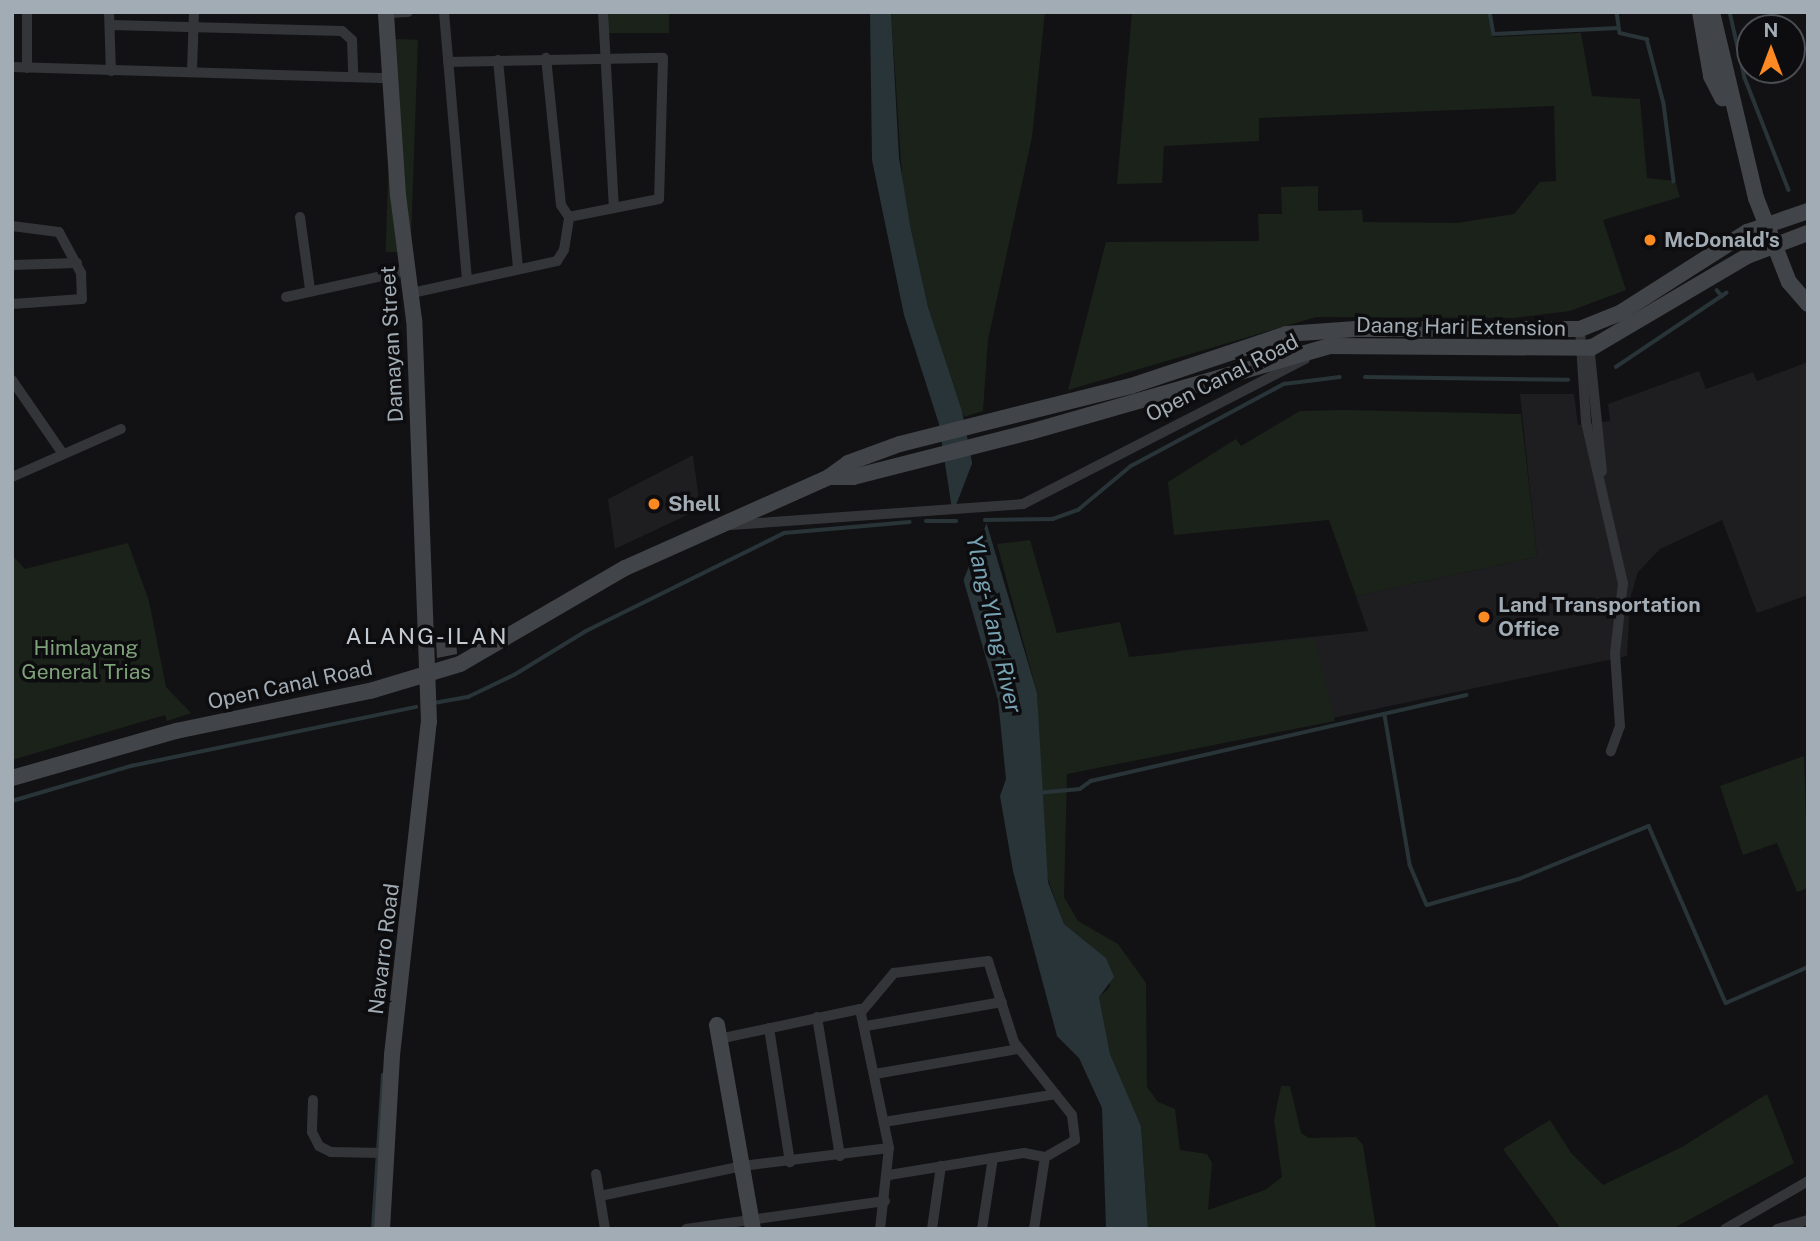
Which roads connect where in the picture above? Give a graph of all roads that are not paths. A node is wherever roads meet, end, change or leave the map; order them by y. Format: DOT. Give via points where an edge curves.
graph roads {
  1 [pos="27,12"];
  2 [pos="109,12"];
  3 [pos="194,12"];
  4 [pos="408,12"];
  5 [pos="444,12"];
  6 [pos="603,12"];
  7 [pos="1700,12"];
  8 [pos="1712,12"];
  9 [pos="386,13"];
  10 [pos="110,24"];
  11 [pos="194,26"];
  12 [pos="602,57"];
  13 [pos="546,58"];
  14 [pos="498,60"];
  15 [pos="448,62"];
  16 [pos="12,67"];
  17 [pos="27,68"];
  18 [pos="110,71"];
  19 [pos="192,71"];
  20 [pos="353,74"];
  21 [pos="389,78"];
  22 [pos="1734,123"];
  23 [pos="614,207"];
  24 [pos="1808,211"];
  25 [pos="569,216"];
  26 [pos="300,218"];
  27 [pos="1766,223"];
  28 [pos="12,226"];
  29 [pos="1808,233"];
  30 [pos="1773,245"];
  31 [pos="77,264"];
  32 [pos="12,265"];
  33 [pos="518,269"];
  34 [pos="410,270"];
  35 [pos="467,279"];
  36 [pos="310,289"];
  37 [pos="412,293"];
  38 [pos="286,297"];
  39 [pos="12,304"];
  40 [pos="1808,304"];
  41 [pos="1580,329"];
  42 [pos="1329,346"];
  43 [pos="1584,349"];
  44 [pos="12,380"];
  45 [pos="121,429"];
  46 [pos="997,432"];
  47 [pos="63,454"];
  48 [pos="12,477"];
  49 [pos="828,477"];
  50 [pos="713,526"];
  51 [pos="427,675"];
  52 [pos="1611,751"];
  53 [pos="12,778"];
  54 [pos="1002,1002"];
  55 [pos="862,1011"];
  56 [pos="817,1017"];
  57 [pos="866,1026"];
  58 [pos="769,1028"];
  59 [pos="718,1032"];
  60 [pos="1018,1049"];
  61 [pos="875,1074"];
  62 [pos="1056,1094"];
  63 [pos="313,1100"];
  64 [pos="884,1122"];
  65 [pos="889,1148"];
  66 [pos="377,1153"];
  67 [pos="840,1156"];
  68 [pos="1045,1157"];
  69 [pos="993,1158"];
  70 [pos="790,1162"];
  71 [pos="742,1166"];
  72 [pos="941,1166"];
  73 [pos="596,1174"];
  74 [pos="888,1175"];
  75 [pos="1808,1181"];
  76 [pos="600,1196"];
  77 [pos="885,1201"];
  78 [pos="1808,1220"];
  79 [pos="752,1222"];
  80 [pos="380,1227"];
  81 [pos="605,1229"];
  82 [pos="686,1229"];
  83 [pos="880,1229"];
  84 [pos="932,1229"];
  85 [pos="982,1229"];
  86 [pos="1034,1229"];
  87 [pos="1725,1229"];
  88 [pos="1777,1229"];
  1 -- 17 [label="street"];
  2 -- 10 [label="street"];
  3 -- 11 [label="street"];
  4 -- 9 [label="street"];
  5 -- 15 [label="street"];
  6 -- 12 [label="street"];
  7 -- 22 [label="main road" via="1712,76"];
  8 -- 22 [label="main road"];
  9 -- 21 [label="main road, Damayan Street"];
  10 -- 11 [label="street"];
  10 -- 18 [label="street"];
  11 -- 19 [label="street"];
  11 -- 20 [label="street" via="349,32"];
  12 -- 13 [label="street"];
  12 -- 23 [label="street"];
  12 -- 23 [label="street" via="663,58 659,199"];
  13 -- 14 [label="street"];
  13 -- 25 [label="street" via="561,205"];
  14 -- 15 [label="street"];
  14 -- 33 [label="street"];
  15 -- 35 [label="street"];
  16 -- 17 [label="street"];
  17 -- 18 [label="street"];
  18 -- 19 [label="street"];
  19 -- 20 [label="street"];
  20 -- 21 [label="street"];
  21 -- 34 [label="main road, Damayan Street"];
  22 -- 27 [label="main road"];
  23 -- 25 [label="street"];
  24 -- 27 [label="main road"];
  25 -- 33 [label="street" via="557,261"];
  26 -- 36 [label="street"];
  27 -- 30 [label="main road"];
  27 -- 41 [label="main road, Daang Hari Extension" via="1620,313"];
  28 -- 31 [label="street" via="54,228"];
  29 -- 30 [label="main road"];
  30 -- 40 [label="main road" via="1789,282"];
  30 -- 43 [label="main road"];
  31 -- 32 [label="street"];
  31 -- 39 [label="street" via="80,302"];
  33 -- 35 [label="street"];
  34 -- 36 [label="street"];
  34 -- 37 [label="main road, Damayan Street"];
  35 -- 37 [label="street"];
  36 -- 38 [label="street"];
  37 -- 51 [label="main road, Damayan Street"];
  41 -- 43 [label="street"];
  41 -- 46 [label="main road, Open Canal Road" via="1356,329 1286,334"];
  42 -- 43 [label="main road, Daang Hari Extension"];
  42 -- 46 [label="main road, Open Canal Road"];
  42 -- 50 [label="street, Open Canal Road" via="1049,492 1007,507"];
  43 -- 52 [label="street" via="1603,501 1623,583 1615,653 1620,726"];
  44 -- 47 [label="street"];
  45 -- 47 [label="street"];
  46 -- 49 [label="main road, Open Canal Road" via="853,477"];
  46 -- 49 [label="main road, Open Canal Road" via="923,439 848,463"];
  47 -- 48 [label="street"];
  49 -- 50 [label="main road, Open Canal Road"];
  50 -- 51 [label="main road, Open Canal Road" via="625,568 476,658"];
  51 -- 53 [label="main road, Open Canal Road" via="176,731"];
  51 -- 66 [label="main road, Navarro Road" via="428,746"];
  54 -- 55 [label="street" via="988,961 976,959 894,973"];
  54 -- 57 [label="street"];
  54 -- 60 [label="street"];
  55 -- 56 [label="street"];
  55 -- 57 [label="street"];
  56 -- 58 [label="street"];
  56 -- 67 [label="street"];
  57 -- 61 [label="street"];
  58 -- 59 [label="street"];
  58 -- 70 [label="street"];
  59 -- 71 [label="main road"];
  60 -- 61 [label="street"];
  60 -- 62 [label="street"];
  61 -- 64 [label="street"];
  62 -- 64 [label="street"];
  62 -- 68 [label="street" via="1072,1115 1075,1140"];
  63 -- 66 [label="street" via="312,1132 318,1146 331,1152"];
  64 -- 65 [label="street"];
  65 -- 67 [label="street"];
  65 -- 74 [label="street"];
  66 -- 80 [label="main road, Navarro Road"];
  67 -- 70 [label="street"];
  68 -- 69 [label="street" via="1024,1153"];
  68 -- 86 [label="street"];
  69 -- 72 [label="street"];
  69 -- 85 [label="street"];
  70 -- 71 [label="street"];
  71 -- 76 [label="street"];
  71 -- 79 [label="main road"];
  72 -- 74 [label="street"];
  72 -- 84 [label="street"];
  73 -- 76 [label="street"];
  74 -- 77 [label="street"];
  75 -- 87 [label="street"];
  76 -- 81 [label="street"];
  77 -- 79 [label="street"];
  77 -- 83 [label="street"];
  78 -- 88 [label="street"];
  79 -- 82 [label="street"];
}
